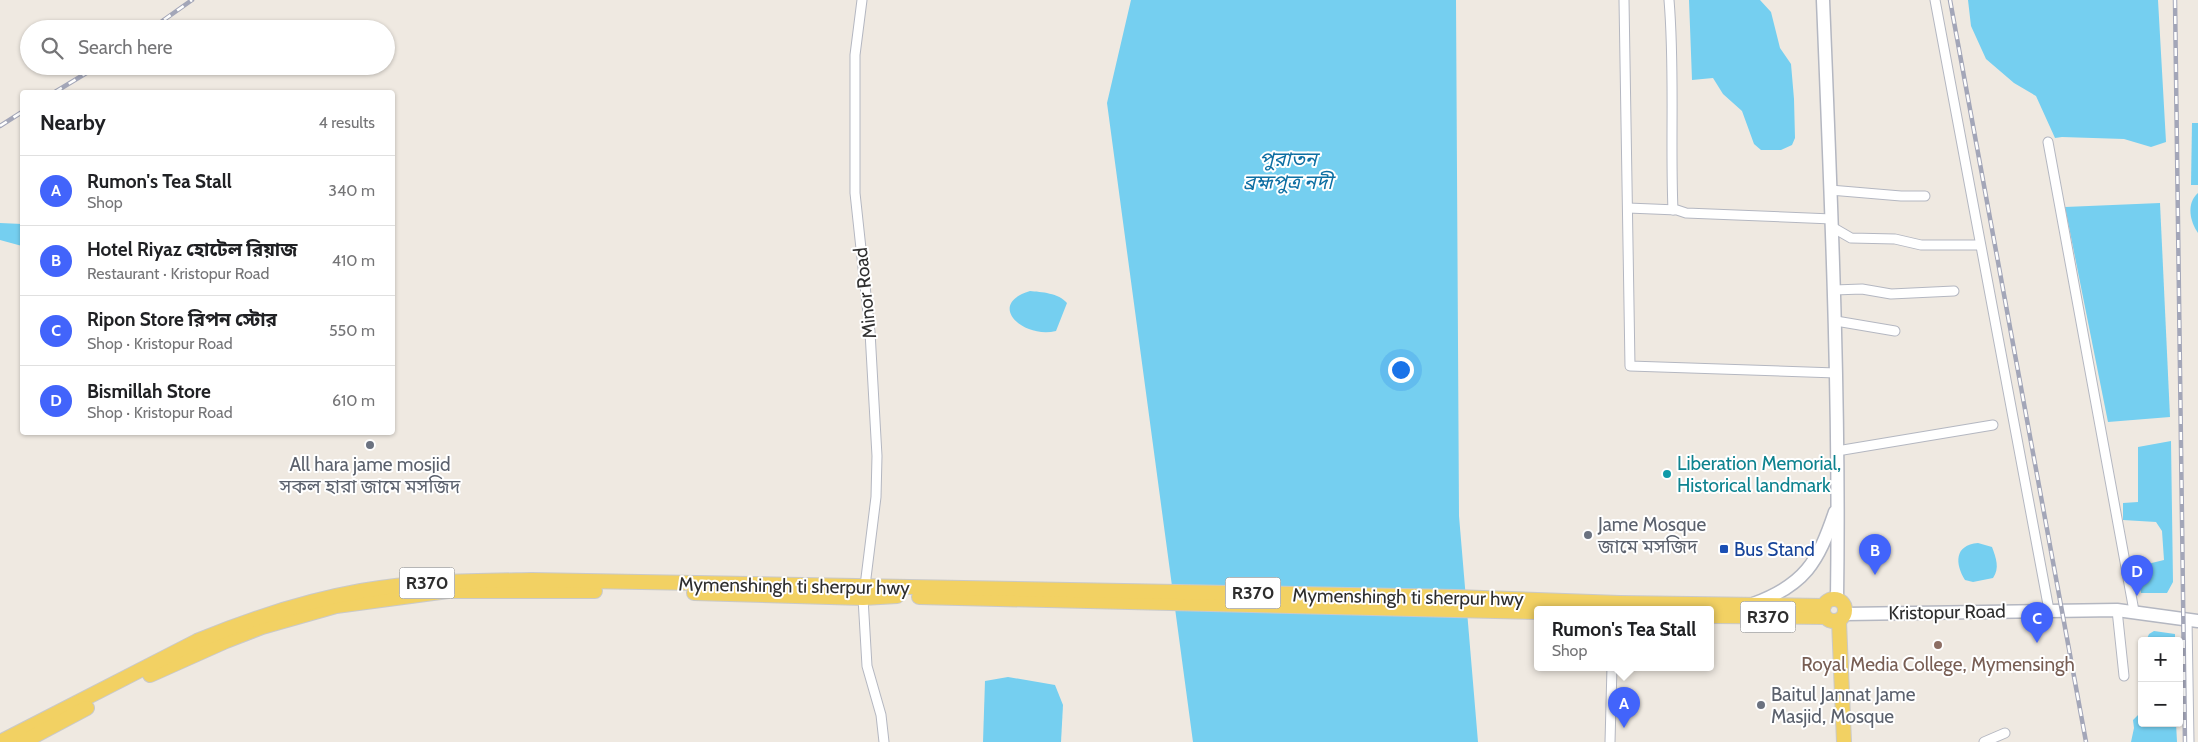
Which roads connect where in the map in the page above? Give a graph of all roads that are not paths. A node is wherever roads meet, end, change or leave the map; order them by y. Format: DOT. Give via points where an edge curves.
graph roads {
  1 [pos="862,0"];
  2 [pos="1624,0"];
  3 [pos="1669,0"];
  4 [pos="1823,0"];
  5 [pos="1935,0"];
  6 [pos="2048,142"];
  7 [pos="1830,190"];
  8 [pos="1925,196"];
  9 [pos="1628,208"];
  10 [pos="1673,210"];
  11 [pos="1832,223"];
  12 [pos="1980,245"];
  13 [pos="1834,290"];
  14 [pos="1954,291"];
  15 [pos="1836,321"];
  16 [pos="1895,331"];
  17 [pos="1836,373"];
  18 [pos="1993,425"];
  19 [pos="1837,451"];
  20 [pos="1838,502"];
  21 [pos="864,592"];
  22 [pos="886,592"];
  23 [pos="1837,599"];
  24 [pos="1620,603"];
  25 [pos="1753,604"];
  26 [pos="2049,610"];
  27 [pos="2117,610"];
  28 [pos="2134,611"];
  29 [pos="1534,612"];
  30 [pos="1714,616"];
  31 [pos="1833,616"];
  32 [pos="2193,620"];
  33 [pos="1612,671"];
  34 [pos="2124,676"];
  35 [pos="2005,733"];
  36 [pos="0,742"];
  37 [pos="24,742"];
  38 [pos="884,742"];
  39 [pos="1610,742"];
  40 [pos="1836,742"];
  41 [pos="1844,742"];
  42 [pos="1984,742"];
  43 [pos="2189,742"];
  1 -- 21 [label="street, Minor Road" via="855,55 855,193 870,332 877,456 876,496"];
  2 -- 9 [label="street"];
  3 -- 10 [label="street"];
  4 -- 7 [label="main road"];
  5 -- 12 [label="street"];
  6 -- 28 [label="street"];
  7 -- 8 [label="street"];
  7 -- 11 [label="main road"];
  9 -- 10 [label="street"];
  9 -- 17 [label="street" via="1630,366"];
  10 -- 11 [label="street"];
  11 -- 12 [label="street" via="1851,238 1896,239 1921,245"];
  11 -- 13 [label="main road"];
  12 -- 26 [label="street"];
  13 -- 14 [label="street" via="1862,289 1891,294"];
  13 -- 15 [label="main road"];
  15 -- 16 [label="street"];
  15 -- 17 [label="main road"];
  17 -- 19 [label="main road"];
  18 -- 19 [label="street"];
  19 -- 20 [label="main road"];
  20 -- 23 [label="main road"];
  20 -- 25 [label="main road" via="1823,545 1808,570 1783,592"];
  21 -- 22 [label="main road, Mymenshingh ti sherpur hwy / R370"];
  21 -- 36 [label="main road, Mymenshingh ti sherpur hwy / R370" via="532,580 457,582 363,591 272,613 228,628"];
  21 -- 37 [label="main road, Mymenshingh ti sherpur hwy / R370" via="448,591 336,606 226,641 129,686"];
  21 -- 38 [label="street, Minor Road" via="867,666 881,715"];
  22 -- 24 [label="main road, Mymenshingh ti sherpur hwy / R370" via="1445,596"];
  22 -- 29 [label="main road, Mymenshingh ti sherpur hwy"];
  23 -- 31 [label="main road" via="1829,600"];
  24 -- 25 [label="main road, Kristopur Road / R370"];
  25 -- 31 [label="main road, Kristopur Road / R370"];
  26 -- 27 [label="main road, Kristopur Road"];
  26 -- 31 [label="main road, Kristopur Road"];
  27 -- 28 [label="main road, Kristopur Road"];
  27 -- 34 [label="street"];
  28 -- 32 [label="main road, Kristopur Road"];
  30 -- 31 [label="main road, Kristopur Road / R370"];
  31 -- 40 [label="main road"];
  31 -- 41 [label="main road"];
  32 -- 43 [label="street"];
  33 -- 39 [label="street"];
  35 -- 42 [label="street"];
}
